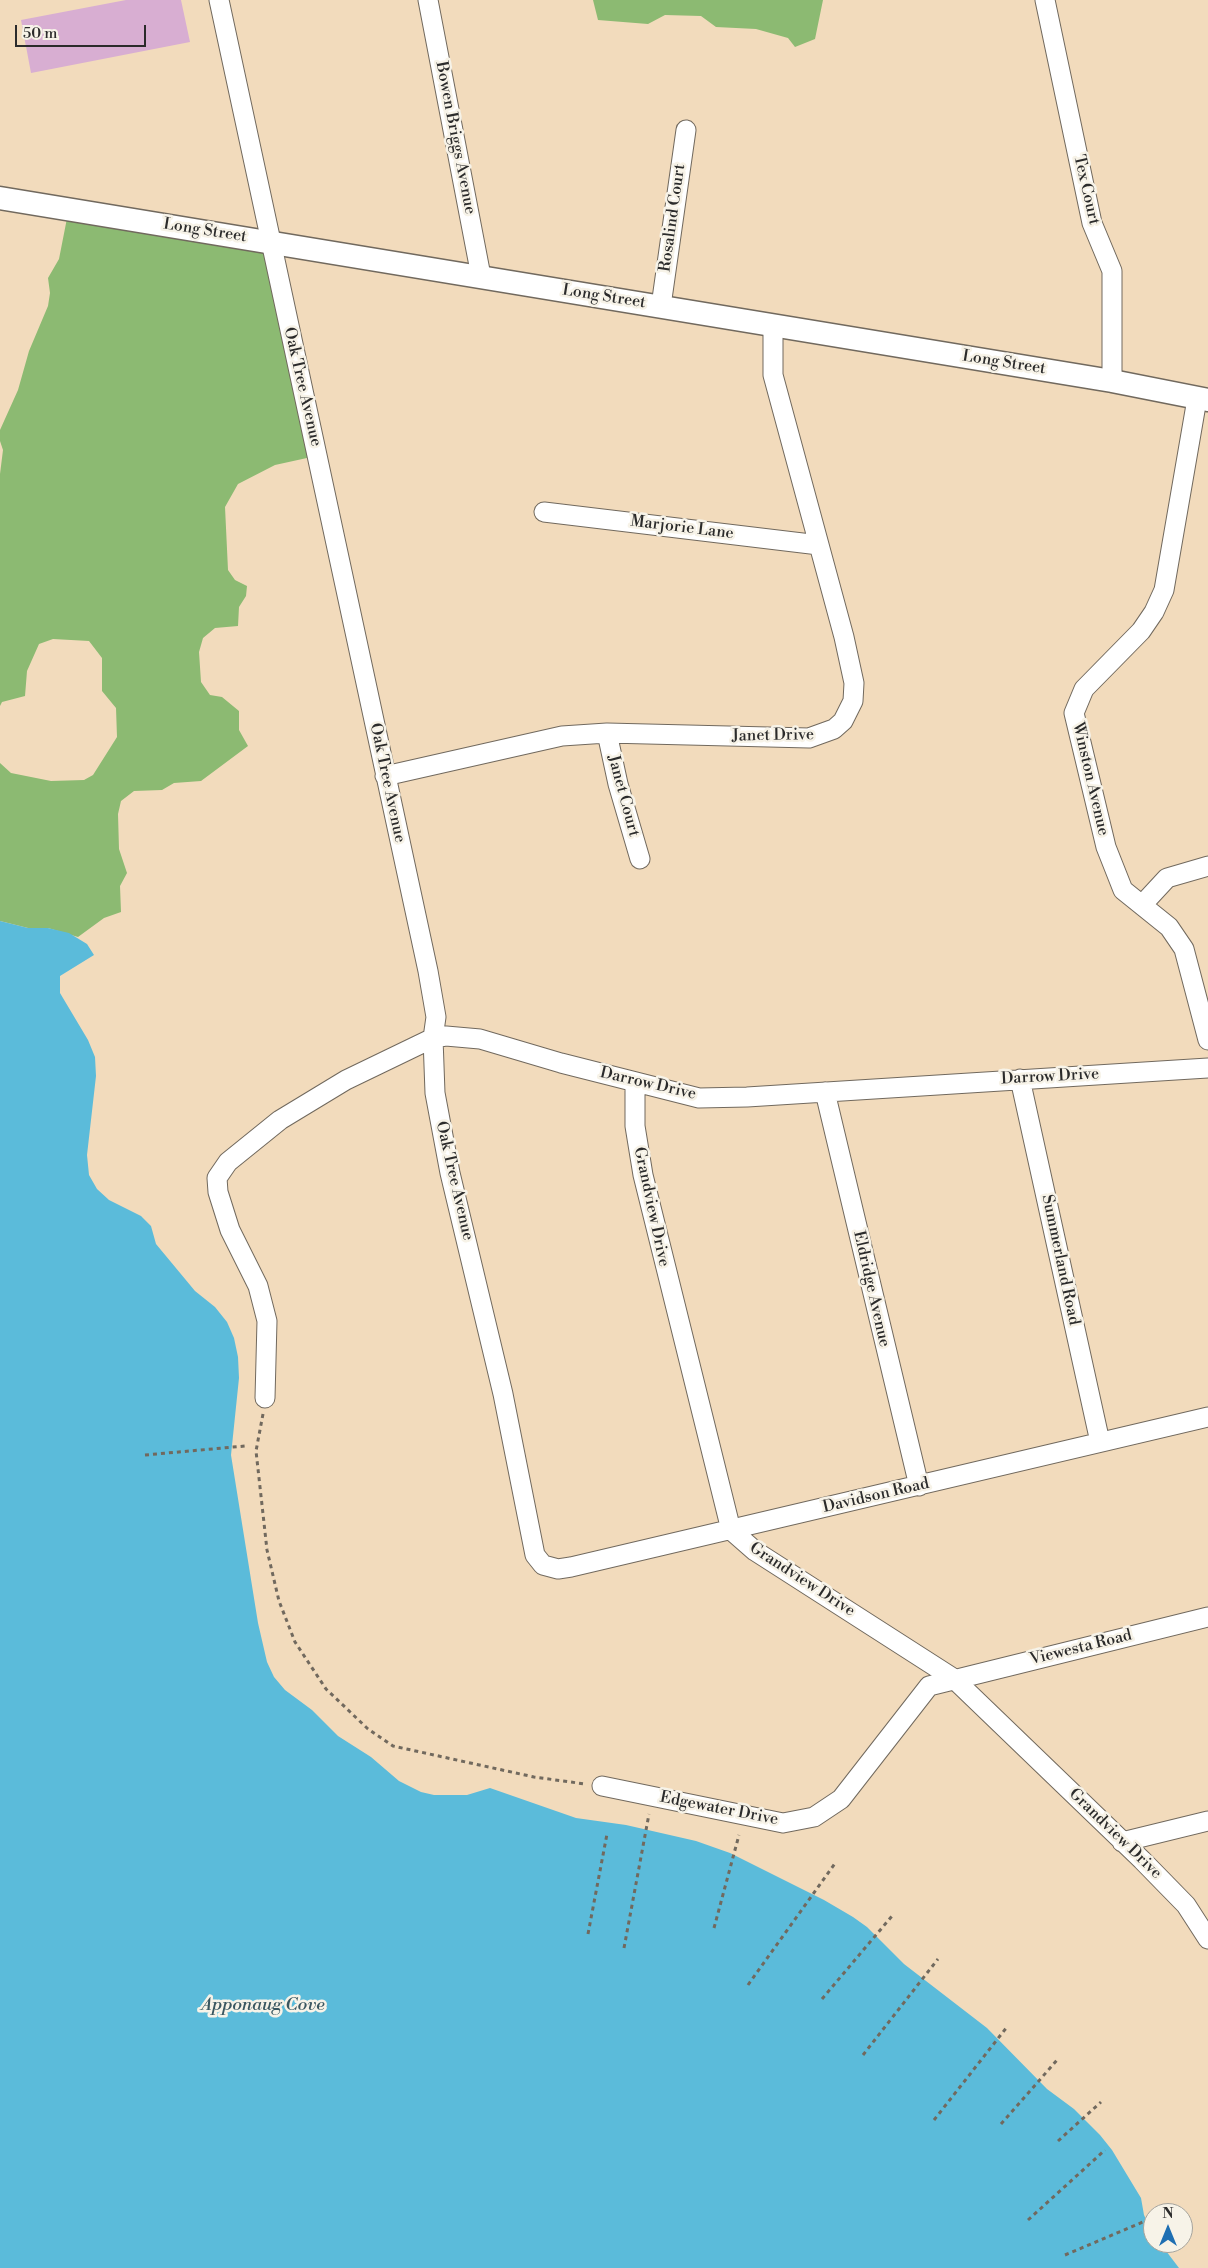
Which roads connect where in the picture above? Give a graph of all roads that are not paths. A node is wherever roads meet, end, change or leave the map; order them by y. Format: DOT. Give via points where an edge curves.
graph roads {
  1 [pos="219,0"];
  2 [pos="428,0"];
  3 [pos="1045,0"];
  4 [pos="686,130"];
  5 [pos="0,198"];
  6 [pos="270,242"];
  7 [pos="481,276"];
  8 [pos="661,306"];
  9 [pos="773,326"];
  10 [pos="1112,381"];
  11 [pos="1203,399"];
  12 [pos="544,512"];
  13 [pos="819,546"];
  14 [pos="608,733"];
  15 [pos="385,776"];
  16 [pos="640,859"];
  17 [pos="1208,866"];
  18 [pos="1142,905"];
  19 [pos="433,1038"];
  20 [pos="1208,1040"];
  21 [pos="1208,1068"];
  22 [pos="1020,1079"];
  23 [pos="634,1082"];
  24 [pos="825,1092"];
  25 [pos="265,1398"];
  26 [pos="1208,1417"];
  27 [pos="1100,1442"];
  28 [pos="919,1486"];
  29 [pos="731,1530"];
  30 [pos="543,1565"];
  31 [pos="1208,1617"];
  32 [pos="954,1678"];
  33 [pos="602,1786"];
  34 [pos="1208,1821"];
  35 [pos="1122,1842"];
  36 [pos="1208,1939"];
  1 -- 6 [label="street, Oak Tree Avenue"];
  2 -- 7 [label="street, Bowen Briggs Avenue"];
  3 -- 10 [label="street, Tex Court" via="1092,223 1112,271"];
  4 -- 8 [label="street, Rosalind Court"];
  5 -- 6 [label="street, Long Street"];
  6 -- 7 [label="street, Long Street"];
  6 -- 15 [label="street, Oak Tree Avenue"];
  7 -- 8 [label="street, Long Street"];
  8 -- 9 [label="street, Long Street"];
  9 -- 10 [label="street, Long Street"];
  9 -- 13 [label="street, Janet Drive" via="773,375"];
  10 -- 11 [label="street, Long Street"];
  11 -- 18 [label="street, Winston Avenue" via="1164,590 1141,631 1084,689 1074,713 1106,847 1123,890"];
  12 -- 13 [label="street, Marjorie Lane"];
  13 -- 14 [label="street, Janet Drive" via="854,683 853,701 843,721 834,729 809,738"];
  14 -- 15 [label="street, Janet Drive" via="562,736"];
  14 -- 16 [label="street, Janet Court" via="618,784"];
  15 -- 19 [label="street, Oak Tree Avenue" via="433,998 436,1017"];
  17 -- 18 [label="street" via="1167,878"];
  18 -- 20 [label="street, Winston Avenue" via="1169,927 1184,948"];
  19 -- 23 [label="street, Darrow Drive" via="480,1039"];
  19 -- 25 [label="street, Darrow Drive" via="346,1080 280,1120 228,1162 216,1178 230,1230 258,1286 266,1321"];
  19 -- 30 [label="street, Oak Tree Avenue" via="435,1093 450,1173 501,1385 535,1555"];
  21 -- 22 [label="street, Darrow Drive"];
  22 -- 24 [label="street, Darrow Drive"];
  22 -- 27 [label="street, Summerland Road"];
  23 -- 24 [label="street, Darrow Drive" via="699,1098"];
  23 -- 29 [label="street, Grandview Drive" via="634,1126 643,1175"];
  24 -- 28 [label="street, Eldridge Avenue"];
  26 -- 27 [label="street, Davidson Road"];
  27 -- 28 [label="street, Davidson Road"];
  28 -- 29 [label="street, Davidson Road"];
  29 -- 30 [label="street, Davidson Road" via="572,1567 558,1569"];
  29 -- 32 [label="street, Grandview Drive" via="755,1551"];
  31 -- 32 [label="street, Viewesta Road"];
  32 -- 33 [label="street, Edgewater Drive" via="929,1686 842,1799 814,1817 783,1823"];
  32 -- 35 [label="street, Grandview Drive"];
  34 -- 35 [label="street"];
  35 -- 36 [label="street, Grandview Drive" via="1186,1905"];
}
